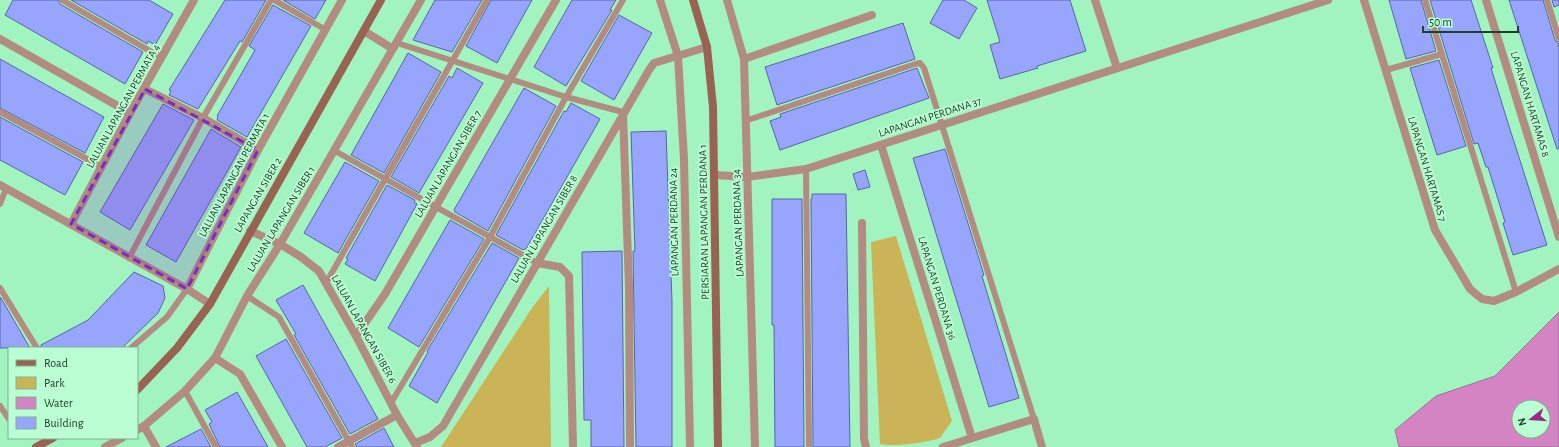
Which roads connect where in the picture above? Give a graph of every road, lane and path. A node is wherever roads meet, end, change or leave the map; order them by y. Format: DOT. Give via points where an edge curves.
graph roads {
  1 [pos="62,0"];
  2 [pos="273,0"];
  3 [pos="342,0"];
  4 [pos="381,0"];
  5 [pos="421,0"];
  6 [pos="487,0"];
  7 [pos="556,0"];
  8 [pos="623,0"];
  9 [pos="660,0"];
  10 [pos="693,0"];
  11 [pos="727,0"];
  12 [pos="1095,0"];
  13 [pos="1328,0"];
  14 [pos="1364,0"];
  15 [pos="1425,0"];
  16 [pos="1486,0"];
  17 [pos="1547,0"];
  18 [pos="191,1"];
  19 [pos="872,15"];
  20 [pos="326,30"];
  21 [pos="364,31"];
  22 [pos="0,39"];
  23 [pos="1559,39"];
  24 [pos="395,46"];
  25 [pos="707,47"];
  26 [pos="1442,54"];
  27 [pos="678,56"];
  28 [pos="162,58"];
  29 [pos="744,59"];
  30 [pos="452,61"];
  31 [pos="1117,68"];
  32 [pos="1386,70"];
  33 [pos="510,79"];
  34 [pos="145,88"];
  35 [pos="566,97"];
  36 [pos="0,112"];
  37 [pos="623,112"];
  38 [pos="130,113"];
  39 [pos="203,118"];
  40 [pos="745,121"];
  41 [pos="942,125"];
  42 [pos="881,145"];
  43 [pos="258,150"];
  44 [pos="335,151"];
  45 [pos="102,167"];
  46 [pos="806,169"];
  47 [pos="715,175"];
  48 [pos="747,177"];
  49 [pos="386,179"];
  50 [pos="3,187"];
  51 [pos="0,204"];
  52 [pos="436,207"];
  53 [pos="862,223"];
  54 [pos="71,224"];
  55 [pos="250,231"];
  56 [pos="490,237"];
  57 [pos="1559,237"];
  58 [pos="280,244"];
  59 [pos="129,258"];
  60 [pos="537,263"];
  61 [pos="1559,269"];
  62 [pos="326,282"];
  63 [pos="0,288"];
  64 [pos="187,289"];
  65 [pos="1516,292"];
  66 [pos="247,296"];
  67 [pos="210,304"];
  68 [pos="356,336"];
  69 [pos="36,347"];
  70 [pos="132,347"];
  71 [pos="215,358"];
  72 [pos="138,389"];
  73 [pos="185,391"];
  74 [pos="391,403"];
  75 [pos="0,406"];
  76 [pos="397,415"];
  77 [pos="8,418"];
  78 [pos="1034,419"];
  79 [pos="141,428"];
  80 [pos="972,438"];
  81 [pos="51,439"];
  82 [pos="120,439"];
  83 [pos="350,444"];
  84 [pos="416,445"];
  85 [pos="36,447"];
  86 [pos="105,447"];
  87 [pos="156,447"];
  88 [pos="216,447"];
  89 [pos="282,447"];
  90 [pos="338,447"];
  91 [pos="573,447"];
  92 [pos="630,447"];
  93 [pos="690,447"];
  94 [pos="718,447"];
  95 [pos="755,447"];
  96 [pos="809,447"];
  97 [pos="866,447"];
  98 [pos="943,447"];
  99 [pos="1042,447"];
  1 -- 28 [label="lane"];
  2 -- 20 [label="lane"];
  2 -- 39 [label="lane"];
  3 -- 20 [label="street, LALUAN LAPANGAN PERMATA 1"];
  4 -- 21 [label="street, LAPANGAN SIBER 2"];
  5 -- 24 [label="street, LALUAN LAPANGAN SIBER 1"];
  6 -- 30 [label="lane"];
  7 -- 33 [label="street, LALUAN LAPANGAN SIBER 7"];
  8 -- 35 [label="lane"];
  9 -- 27 [label="street, LAPANGAN PERDANA 24"];
  10 -- 25 [label="street, PERSIARAN LAPANGAN PERDANA 1"];
  11 -- 29 [label="street, LAPANGAN PERDANA 34"];
  12 -- 31 [label="street"];
  13 -- 31 [label="street, LAPANGAN PERDANA 37"];
  14 -- 32 [label="street, LAPANGAN HARTAMAS 7"];
  15 -- 26 [label="lane"];
  16 -- 57 [label="street, LAPANGAN HARTAMAS 8"];
  17 -- 23 [label="lane"];
  18 -- 28 [label="street, LALUAN LAPANGAN PERMATA 4"];
  19 -- 29 [label="street"];
  20 -- 43 [label="street, LALUAN LAPANGAN PERMATA 1"];
  21 -- 24 [label="street"];
  21 -- 55 [label="street, LAPANGAN SIBER 2"];
  22 -- 38 [label="street"];
  24 -- 30 [label="lane"];
  24 -- 44 [label="street, LALUAN LAPANGAN SIBER 1"];
  25 -- 27 [label="street, LALUAN LAPANGAN SIBER 8"];
  25 -- 47 [label="street, PERSIARAN LAPANGAN PERDANA 1" via="714,107"];
  26 -- 32 [label="lane"];
  26 -- 65 [label="lane"];
  27 -- 37 [label="street, LALUAN LAPANGAN SIBER 8" via="654,63"];
  27 -- 93 [label="street, LAPANGAN PERDANA 24" via="684,159"];
  28 -- 34 [label="street, LALUAN LAPANGAN PERMATA 4"];
  29 -- 40 [label="street, LAPANGAN PERDANA 34"];
  30 -- 33 [label="lane"];
  30 -- 49 [label="lane"];
  31 -- 41 [label="street, LAPANGAN PERDANA 37"];
  32 -- 65 [label="street, LAPANGAN HARTAMAS 7" via="1434,230 1470,289 1482,299 1494,301"];
  33 -- 35 [label="lane"];
  33 -- 52 [label="street, LALUAN LAPANGAN SIBER 7"];
  34 -- 38 [label="street, LALUAN LAPANGAN PERMATA 4"];
  34 -- 39 [label="street"];
  35 -- 37 [label="lane"];
  35 -- 56 [label="lane"];
  36 -- 45 [label="lane"];
  37 -- 60 [label="street, LALUAN LAPANGAN SIBER 8"];
  37 -- 92 [label="street" via="629,287"];
  38 -- 45 [label="street, LALUAN LAPANGAN PERMATA 4"];
  39 -- 43 [label="street"];
  39 -- 59 [label="lane"];
  40 -- 41 [label="lane" via="920,63 924,68"];
  40 -- 48 [label="street, LAPANGAN PERDANA 34"];
  41 -- 42 [label="street, LAPANGAN PERDANA 37"];
  41 -- 78 [label="lane"];
  42 -- 46 [label="street, LAPANGAN PERDANA 37"];
  42 -- 80 [label="street, LAPANGAN PERDANA 36"];
  43 -- 64 [label="street, LALUAN LAPANGAN PERMATA 1"];
  44 -- 49 [label="lane"];
  44 -- 58 [label="street, LALUAN LAPANGAN SIBER 1"];
  45 -- 54 [label="street, LALUAN LAPANGAN PERMATA 4"];
  46 -- 48 [label="street, LAPANGAN PERDANA 37"];
  46 -- 96 [label="lane"];
  47 -- 48 [label="street, LAPANGAN PERDANA 37"];
  47 -- 94 [label="street, PERSIARAN LAPANGAN PERDANA 1"];
  48 -- 95 [label="street, LAPANGAN PERDANA 34"];
  49 -- 52 [label="lane"];
  49 -- 62 [label="lane"];
  50 -- 51 [label="lane"];
  50 -- 54 [label="street"];
  52 -- 56 [label="lane"];
  52 -- 68 [label="street, LALUAN LAPANGAN SIBER 7" via="385,294"];
  53 -- 97 [label="street"];
  54 -- 59 [label="street"];
  55 -- 58 [label="street, LALUAN LAPANGAN SIBER 6"];
  55 -- 67 [label="street, LAPANGAN SIBER 2"];
  56 -- 60 [label="lane"];
  56 -- 74 [label="lane"];
  58 -- 62 [label="street, LALUAN LAPANGAN SIBER 6" via="318,270"];
  58 -- 66 [label="street, LALUAN LAPANGAN SIBER 1"];
  59 -- 64 [label="street"];
  60 -- 84 [label="street, LALUAN LAPANGAN SIBER 8" via="443,426"];
  60 -- 91 [label="street" via="560,267 569,276"];
  61 -- 65 [label="street"];
  62 -- 68 [label="street, LALUAN LAPANGAN SIBER 6"];
  63 -- 69 [label="lane"];
  64 -- 67 [label="street"];
  64 -- 70 [label="lane, LALUAN LAPANGAN PERMATA 1" via="167,317"];
  66 -- 71 [label="street, LALUAN LAPANGAN SIBER 1"];
  66 -- 83 [label="lane" via="278,317"];
  67 -- 72 [label="street, LAPANGAN SIBER 2" via="177,348"];
  68 -- 74 [label="street, LALUAN LAPANGAN SIBER 6"];
  71 -- 73 [label="street, LALUAN LAPANGAN SIBER 1"];
  71 -- 89 [label="street" via="240,374"];
  73 -- 79 [label="street, LALUAN LAPANGAN SIBER 1"];
  73 -- 88 [label="lane"];
  74 -- 76 [label="street, LALUAN LAPANGAN SIBER 6"];
  75 -- 77 [label="lane"];
  76 -- 83 [label="street"];
  76 -- 84 [label="street, LALUAN LAPANGAN SIBER 6"];
  78 -- 80 [label="street"];
  78 -- 99 [label="street"];
  79 -- 87 [label="street"];
  80 -- 98 [label="street"];
  81 -- 85 [label="street"];
  82 -- 86 [label="street"];
  83 -- 90 [label="street"];
}
